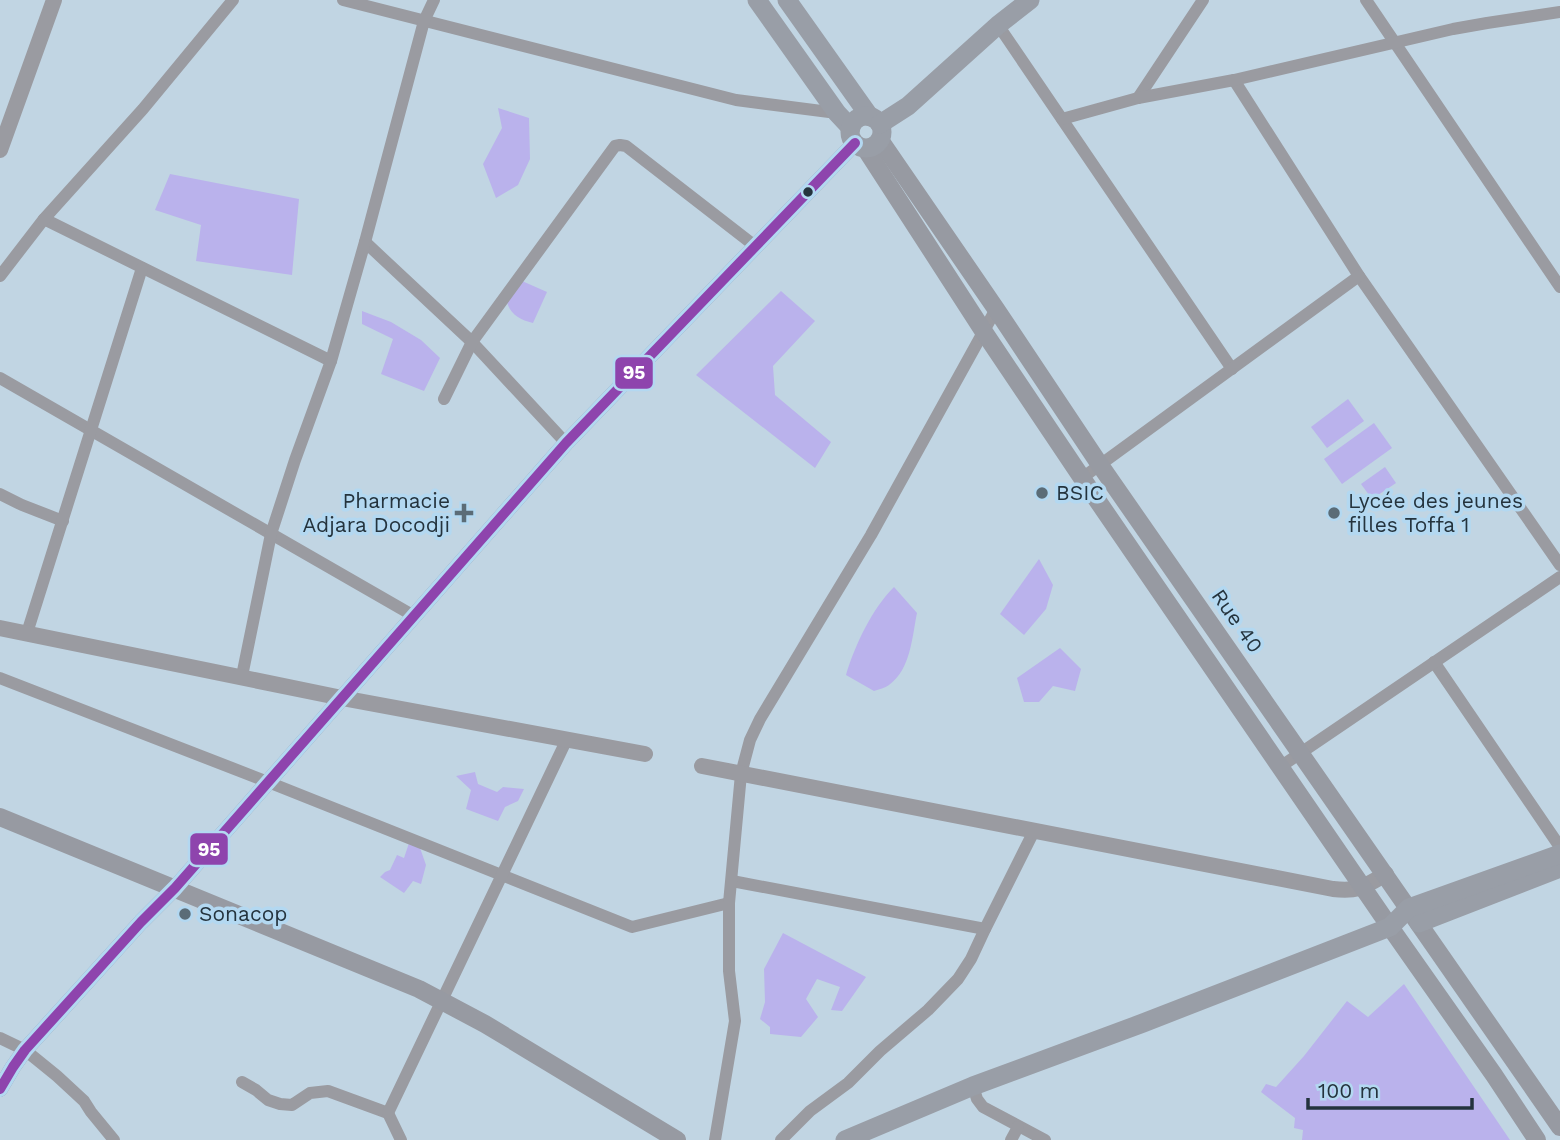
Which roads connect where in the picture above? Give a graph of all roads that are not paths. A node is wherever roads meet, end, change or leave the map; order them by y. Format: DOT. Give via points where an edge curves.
graph roads {
  1 [pos="45,0"];
  2 [pos="54,0"];
  3 [pos="233,0"];
  4 [pos="342,0"];
  5 [pos="434,0"];
  6 [pos="757,0"];
  7 [pos="788,0"];
  8 [pos="1030,0"];
  9 [pos="1203,0"];
  10 [pos="1366,0"];
  11 [pos="1560,12"];
  12 [pos="424,21"];
  13 [pos="998,25"];
  14 [pos="1395,42"];
  15 [pos="1234,80"];
  16 [pos="1138,98"];
  17 [pos="1062,119"];
  18 [pos="0,121"];
  19 [pos="867,128"];
  20 [pos="0,150"];
  21 [pos="44,219"];
  22 [pos="365,242"];
  23 [pos="755,246"];
  24 [pos="142,268"];
  25 [pos="0,276"];
  26 [pos="1359,276"];
  27 [pos="1560,287"];
  28 [pos="996,309"];
  29 [pos="984,332"];
  30 [pos="472,342"];
  31 [pos="331,361"];
  32 [pos="1232,369"];
  33 [pos="0,378"];
  34 [pos="444,399"];
  35 [pos="92,431"];
  36 [pos="566,443"];
  37 [pos="1101,465"];
  38 [pos="1082,478"];
  39 [pos="0,494"];
  40 [pos="63,521"];
  41 [pos="271,534"];
  42 [pos="1560,565"];
  43 [pos="1560,577"];
  44 [pos="414,616"];
  45 [pos="0,628"];
  46 [pos="27,633"];
  47 [pos="1434,662"];
  48 [pos="242,676"];
  49 [pos="0,678"];
  50 [pos="342,698"];
  51 [pos="567,739"];
  52 [pos="1301,753"];
  53 [pos="645,754"];
  54 [pos="702,766"];
  55 [pos="1280,767"];
  56 [pos="741,774"];
  57 [pos="268,782"];
  58 [pos="0,817"];
  59 [pos="1034,831"];
  60 [pos="1560,847"];
  61 [pos="1560,854"];
  62 [pos="1560,868"];
  63 [pos="502,874"];
  64 [pos="1385,874"];
  65 [pos="732,881"];
  66 [pos="175,888"];
  67 [pos="1364,888"];
  68 [pos="729,903"];
  69 [pos="1414,915"];
  70 [pos="1390,927"];
  71 [pos="985,929"];
  72 [pos="442,1000"];
  73 [pos="0,1038"];
  74 [pos="25,1050"];
  75 [pos="242,1082"];
  76 [pos="973,1086"];
  77 [pos="0,1089"];
  78 [pos="388,1113"];
  79 [pos="1017,1127"];
  80 [pos="1560,1127"];
  81 [pos="114,1140"];
  82 [pos="401,1140"];
  83 [pos="677,1140"];
  84 [pos="715,1140"];
  85 [pos="781,1140"];
  86 [pos="845,1140"];
  87 [pos="1011,1140"];
  88 [pos="1045,1140"];
  89 [pos="1537,1140"];
  1 -- 18 [label="street"];
  2 -- 20 [label="street"];
  3 -- 21 [label="street" via="144,109"];
  4 -- 12 [label="street"];
  5 -- 12 [label="street"];
  6 -- 19 [label="main road"];
  7 -- 19 [label="main road"];
  8 -- 13 [label="main road"];
  9 -- 16 [label="street"];
  10 -- 14 [label="street"];
  11 -- 14 [label="street"];
  12 -- 19 [label="street" via="736,100"];
  12 -- 22 [label="street"];
  13 -- 17 [label="street"];
  13 -- 19 [label="main road" via="925,92"];
  14 -- 15 [label="street"];
  14 -- 27 [label="street"];
  15 -- 16 [label="street"];
  15 -- 26 [label="street"];
  16 -- 17 [label="street"];
  17 -- 32 [label="street"];
  19 -- 23 [label="street"];
  19 -- 28 [label="main road, Rue 40"];
  19 -- 29 [label="main road"];
  21 -- 24 [label="street"];
  21 -- 25 [label="street"];
  22 -- 30 [label="street"];
  22 -- 31 [label="street"];
  23 -- 30 [label="street" via="626,146 615,146"];
  23 -- 36 [label="street"];
  24 -- 31 [label="street"];
  24 -- 35 [label="street"];
  26 -- 32 [label="street"];
  26 -- 42 [label="street"];
  28 -- 29 [label="street"];
  28 -- 37 [label="main road, Rue 40"];
  29 -- 38 [label="main road"];
  29 -- 56 [label="street" via="871,536 760,719"];
  30 -- 34 [label="street"];
  30 -- 36 [label="street"];
  31 -- 41 [label="street"];
  32 -- 37 [label="street"];
  33 -- 35 [label="street"];
  35 -- 40 [label="street"];
  35 -- 41 [label="street"];
  36 -- 44 [label="street"];
  37 -- 38 [label="street"];
  37 -- 52 [label="main road, Rue 40"];
  38 -- 55 [label="main road"];
  39 -- 40 [label="street"];
  40 -- 46 [label="street"];
  41 -- 44 [label="street"];
  41 -- 48 [label="street"];
  43 -- 47 [label="street"];
  44 -- 50 [label="street"];
  45 -- 46 [label="street"];
  46 -- 48 [label="street"];
  47 -- 52 [label="street"];
  47 -- 60 [label="street"];
  48 -- 50 [label="street"];
  49 -- 57 [label="street"];
  50 -- 51 [label="street"];
  50 -- 57 [label="street"];
  51 -- 53 [label="street"];
  51 -- 63 [label="street"];
  52 -- 55 [label="street"];
  52 -- 64 [label="main road, Rue 40"];
  54 -- 56 [label="street"];
  55 -- 67 [label="main road"];
  56 -- 59 [label="street"];
  56 -- 65 [label="street"];
  57 -- 63 [label="street"];
  57 -- 66 [label="street"];
  58 -- 66 [label="main road"];
  59 -- 67 [label="street" via="1333,890"];
  59 -- 71 [label="street"];
  61 -- 69 [label="main road"];
  62 -- 69 [label="main road"];
  63 -- 68 [label="street" via="632,927"];
  63 -- 72 [label="street"];
  64 -- 67 [label="street"];
  64 -- 69 [label="main road, Rue 40"];
  65 -- 68 [label="street"];
  65 -- 71 [label="street"];
  66 -- 72 [label="main road"];
  66 -- 74 [label="street"];
  67 -- 70 [label="main road"];
  68 -- 84 [label="street" via="735,1021"];
  69 -- 70 [label="main road"];
  69 -- 80 [label="main road, Rue 40"];
  70 -- 76 [label="main road"];
  70 -- 89 [label="main road"];
  71 -- 85 [label="street" via="964,970 928,1010"];
  72 -- 78 [label="street"];
  72 -- 83 [label="main road"];
  73 -- 74 [label="street"];
  74 -- 77 [label="street"];
  74 -- 81 [label="street" via="84,1101"];
  75 -- 78 [label="street" via="280,1104 292,1105 310,1093 328,1091"];
  76 -- 79 [label="street" via="983,1107"];
  76 -- 86 [label="main road"];
  78 -- 82 [label="street"];
  79 -- 87 [label="street"];
  79 -- 88 [label="street"];
}
